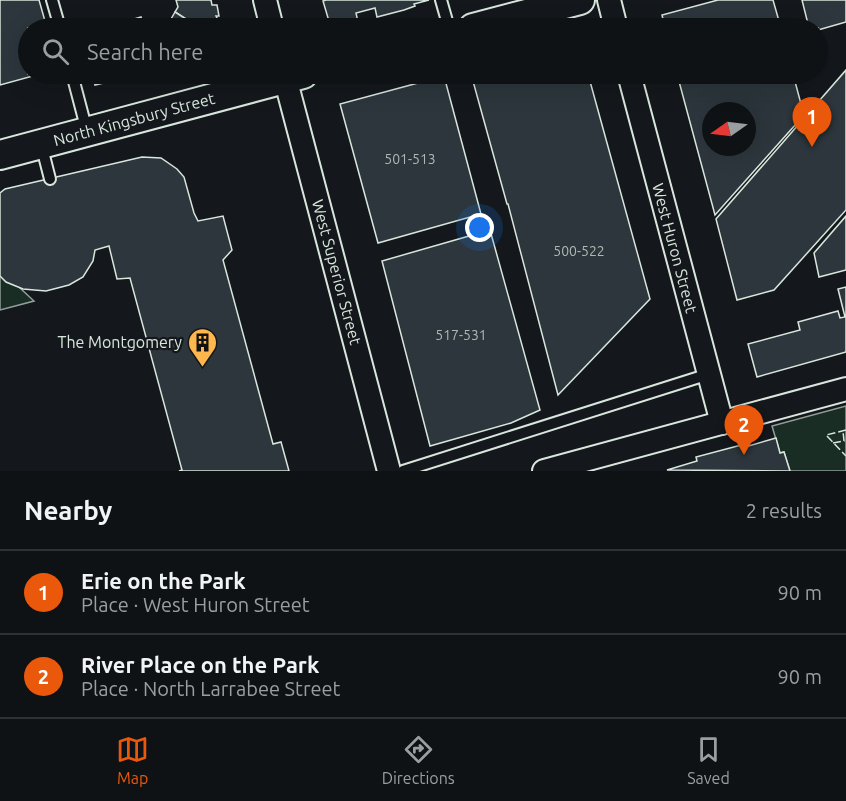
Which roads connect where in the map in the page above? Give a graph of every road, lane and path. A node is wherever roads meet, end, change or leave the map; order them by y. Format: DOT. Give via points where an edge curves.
graph roads {
  1 [pos="52,0"];
  2 [pos="265,0"];
  3 [pos="441,0"];
  4 [pos="580,0"];
  5 [pos="609,0"];
  6 [pos="57,18"];
  7 [pos="270,18"];
  8 [pos="446,18"];
  9 [pos="511,18"];
  10 [pos="614,18"];
  11 [pos="75,84"];
  12 [pos="258,84"];
  13 [pos="293,84"];
  14 [pos="632,84"];
  15 [pos="87,131"];
  16 [pos="41,144"];
  17 [pos="0,155"];
  18 [pos="50,179"];
  19 [pos="709,374"];
  20 [pos="846,389"];
  21 [pos="722,423"];
  22 [pos="389,471"];
  23 [pos="403,471"];
  24 [pos="544,471"];
  1 -- 6 [label="lane"];
  2 -- 7 [label="street"];
  3 -- 8 [label="lane"];
  4 -- 9 [label="street"];
  5 -- 10 [label="street"];
  11 -- 15 [label="lane"];
  12 -- 15 [label="street, North Kingsbury Street"];
  13 -- 22 [label="street, West Superior Street"];
  14 -- 19 [label="street, West Huron Street"];
  15 -- 16 [label="street, North Kingsbury Street"];
  16 -- 17 [label="street, North Kingsbury Street"];
  16 -- 18 [label="lane"];
  19 -- 21 [label="street, West Huron Street"];
  19 -- 23 [label="lane"];
  20 -- 21 [label="street"];
  21 -- 24 [label="street"];
}
